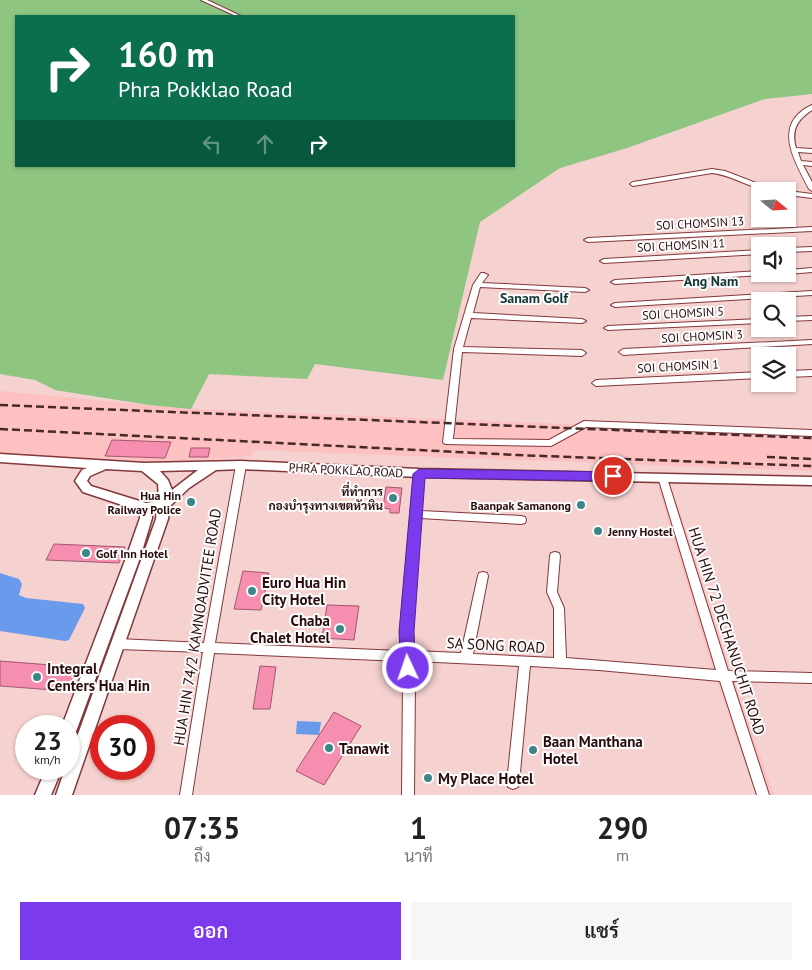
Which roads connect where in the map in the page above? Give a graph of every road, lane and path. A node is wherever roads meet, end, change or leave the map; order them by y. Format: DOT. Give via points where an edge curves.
graph roads {
  1 [pos="203,0"];
  2 [pos="237,15"];
  3 [pos="812,107"];
  4 [pos="794,150"];
  5 [pos="812,151"];
  6 [pos="800,163"];
  7 [pos="812,164"];
  8 [pos="808,174"];
  9 [pos="751,183"];
  10 [pos="633,184"];
  11 [pos="812,189"];
  12 [pos="796,194"];
  13 [pos="812,196"];
  14 [pos="812,229"];
  15 [pos="588,240"];
  16 [pos="812,249"];
  17 [pos="796,250"];
  18 [pos="751,253"];
  19 [pos="604,261"];
  20 [pos="812,270"];
  21 [pos="796,271"];
  22 [pos="751,274"];
  23 [pos="484,275"];
  24 [pos="615,282"];
  25 [pos="477,285"];
  26 [pos="585,290"];
  27 [pos="812,293"];
  28 [pos="615,305"];
  29 [pos="468,315"];
  30 [pos="812,318"];
  31 [pos="796,319"];
  32 [pos="582,321"];
  33 [pos="751,321"];
  34 [pos="608,328"];
  35 [pos="812,342"];
  36 [pos="458,348"];
  37 [pos="623,352"];
  38 [pos="582,353"];
  39 [pos="812,373"];
  40 [pos="796,374"];
  41 [pos="751,375"];
  42 [pos="596,383"];
  43 [pos="812,433"];
  44 [pos="0,458"];
  45 [pos="65,462"];
  46 [pos="104,465"];
  47 [pos="214,465"];
  48 [pos="241,465"];
  49 [pos="144,467"];
  50 [pos="419,474"];
  51 [pos="663,477"];
  52 [pos="81,481"];
  53 [pos="812,481"];
  54 [pos="164,505"];
  55 [pos="146,508"];
  56 [pos="416,514"];
  57 [pos="521,520"];
  58 [pos="555,556"];
  59 [pos="133,558"];
  60 [pos="148,558"];
  61 [pos="483,576"];
  62 [pos="110,644"];
  63 [pos="209,648"];
  64 [pos="408,656"];
  65 [pos="466,658"];
  66 [pos="525,661"];
  67 [pos="560,662"];
  68 [pos="724,676"];
  69 [pos="812,678"];
  70 [pos="76,715"];
  71 [pos="80,745"];
  72 [pos="49,780"];
  73 [pos="69,780"];
  74 [pos="514,784"];
  75 [pos="44,795"];
  76 [pos="64,795"];
  77 [pos="186,795"];
  78 [pos="408,795"];
  79 [pos="763,795"];
  1 -- 2 [label="street"];
  3 -- 4 [label="street" via="792,122 790,137"];
  4 -- 5 [label="street"];
  4 -- 6 [label="street"];
  6 -- 7 [label="street"];
  6 -- 8 [label="street"];
  8 -- 11 [label="street"];
  9 -- 10 [label="street" via="712,171"];
  12 -- 13 [label="street"];
  14 -- 15 [label="street, SOI CHOMSIN 13"];
  16 -- 17 [label="street"];
  18 -- 19 [label="street, SOI CHOMSIN 11"];
  20 -- 21 [label="street"];
  22 -- 24 [label="street"];
  23 -- 25 [label="street"];
  25 -- 26 [label="street"];
  25 -- 29 [label="street"];
  27 -- 28 [label="street"];
  29 -- 32 [label="street"];
  29 -- 36 [label="street"];
  30 -- 31 [label="street"];
  33 -- 34 [label="street, SOI CHOMSIN 5"];
  35 -- 37 [label="street, SOI CHOMSIN 3"];
  36 -- 38 [label="street"];
  36 -- 43 [label="street" via="448,442 550,443 584,424"];
  39 -- 40 [label="street"];
  41 -- 42 [label="street, SOI CHOMSIN 1"];
  44 -- 45 [label="street, PHRA POKKLAO ROAD"];
  45 -- 46 [label="street, PHRA POKKLAO ROAD"];
  45 -- 52 [label="street" via="78,471"];
  46 -- 49 [label="street, PHRA POKKLAO ROAD"];
  46 -- 52 [label="street" via="86,473"];
  47 -- 48 [label="street, PHRA POKKLAO ROAD"];
  47 -- 49 [label="street, PHRA POKKLAO ROAD"];
  47 -- 54 [label="street"];
  48 -- 50 [label="street, PHRA POKKLAO ROAD"];
  48 -- 63 [label="street, HUA HIN 74/2 KAMNOADVITEE ROAD"];
  49 -- 54 [label="street" via="163,479"];
  50 -- 51 [label="street, PHRA POKKLAO ROAD"];
  50 -- 56 [label="street"];
  51 -- 53 [label="street, PHRA POKKLAO ROAD"];
  51 -- 68 [label="street, HUA HIN 72 DECHANUCHIT ROAD"];
  52 -- 55 [label="street" via="86,489"];
  54 -- 55 [label="street"];
  54 -- 60 [label="street"];
  55 -- 59 [label="street" via="146,518"];
  56 -- 57 [label="street"];
  56 -- 64 [label="street" via="406,632"];
  58 -- 67 [label="street" via="552,592 559,608"];
  59 -- 60 [label="street"];
  59 -- 62 [label="street"];
  60 -- 62 [label="street"];
  61 -- 65 [label="street"];
  62 -- 63 [label="street, SA SONG ROAD"];
  62 -- 70 [label="street"];
  62 -- 71 [label="street"];
  63 -- 64 [label="street, SA SONG ROAD"];
  63 -- 77 [label="street, HUA HIN 74/2 KAMNOADVITEE ROAD"];
  64 -- 65 [label="street, SA SONG ROAD"];
  64 -- 78 [label="street"];
  65 -- 66 [label="street, SA SONG ROAD"];
  66 -- 67 [label="street, SA SONG ROAD"];
  66 -- 74 [label="street"];
  67 -- 68 [label="street, SA SONG ROAD"];
  68 -- 69 [label="street, SA SONG ROAD"];
  68 -- 79 [label="street, HUA HIN 72 DECHANUCHIT ROAD"];
  72 -- 75 [label="street"];
  73 -- 76 [label="street"];
}
